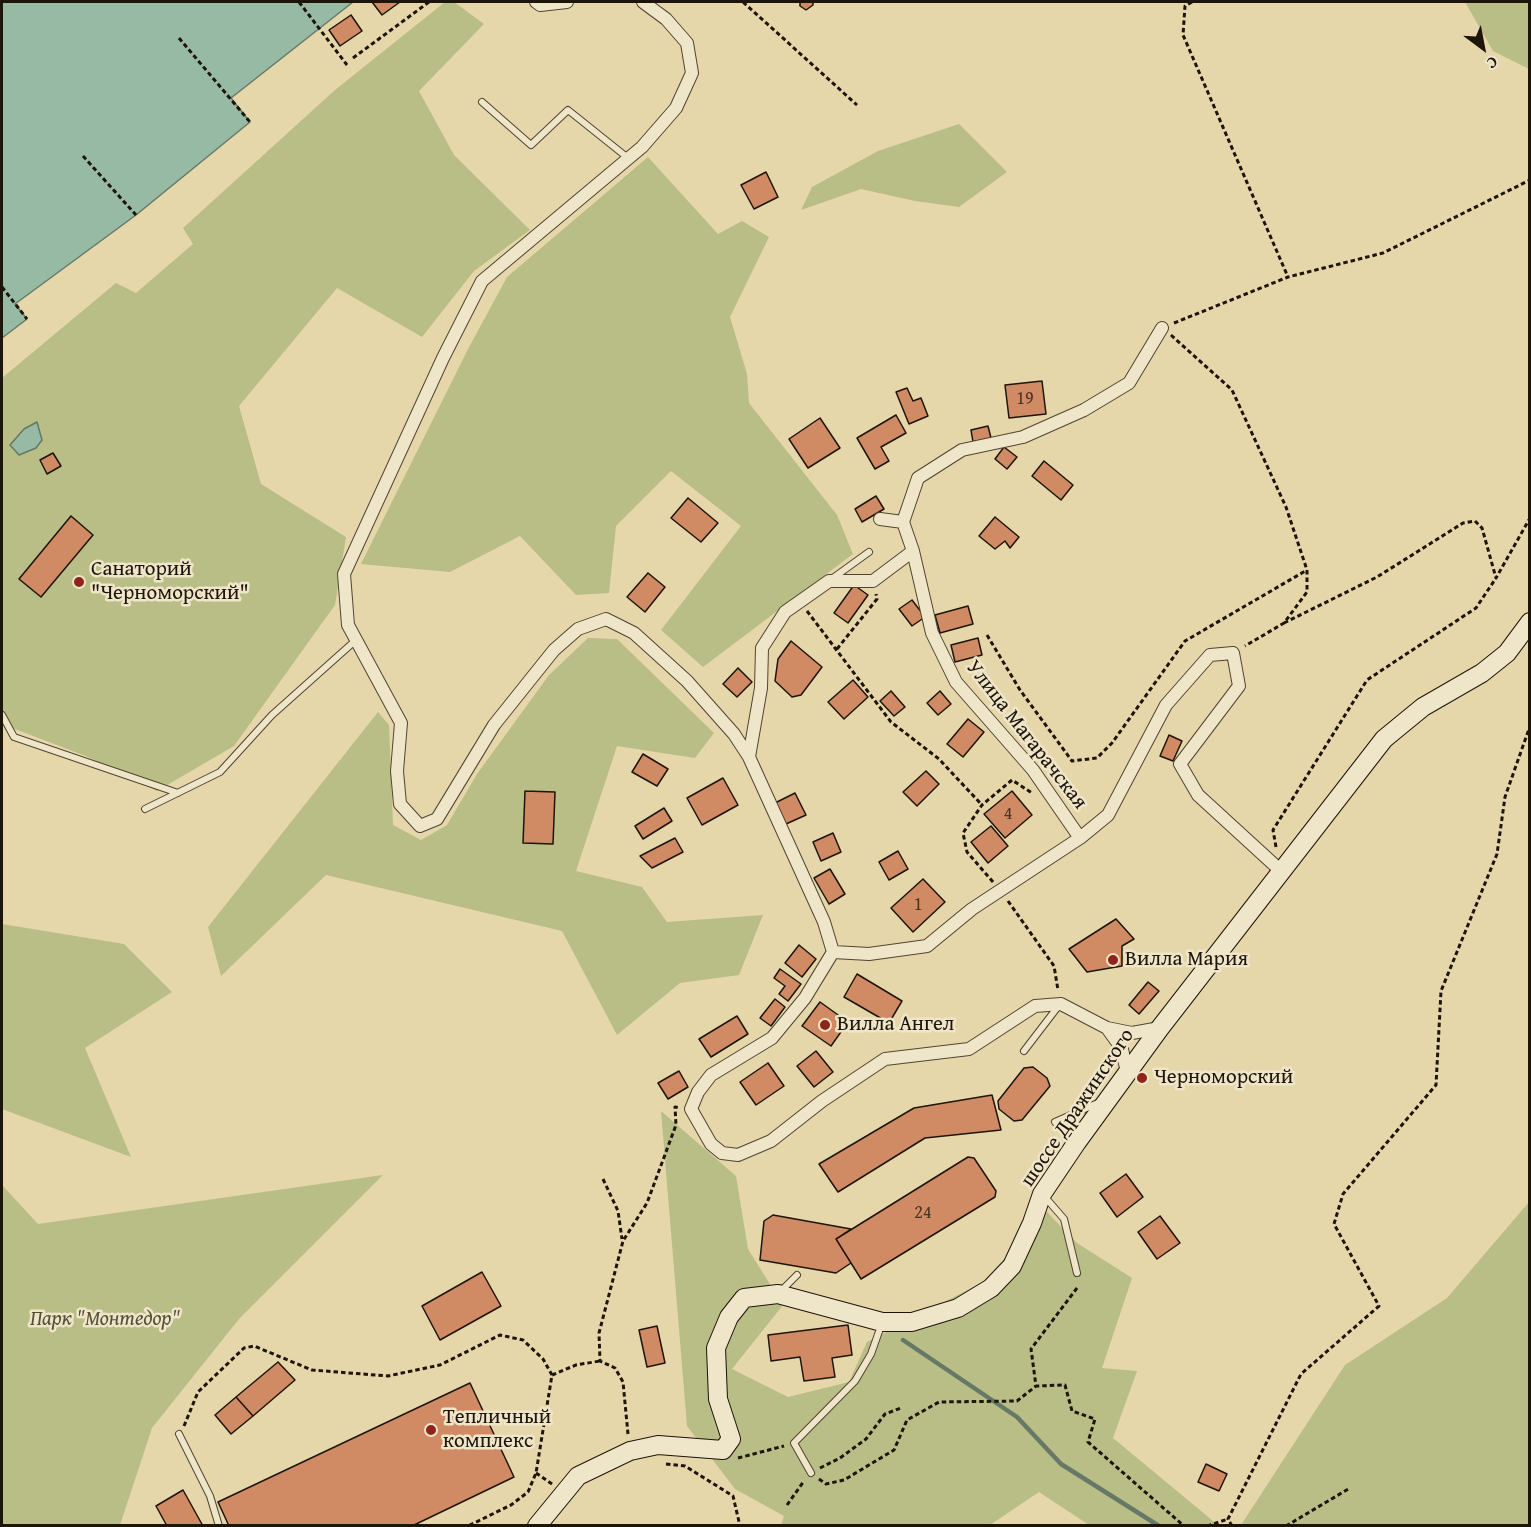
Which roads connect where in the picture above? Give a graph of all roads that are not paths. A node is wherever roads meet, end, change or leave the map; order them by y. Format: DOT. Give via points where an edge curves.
graph roads {
  1 [pos="536,2"];
  2 [pos="567,2"];
  3 [pos="643,2"];
  4 [pos="482,102"];
  5 [pos="628,158"];
  6 [pos="1162,328"];
  7 [pos="880,519"];
  8 [pos="903,522"];
  9 [pos="913,551"];
  10 [pos="869,552"];
  11 [pos="829,581"];
  12 [pos="1530,622"];
  13 [pos="356,640"];
  14 [pos="2,715"];
  15 [pos="749,757"];
  16 [pos="178,793"];
  17 [pos="145,809"];
  18 [pos="1080,838"];
  19 [pos="1281,871"];
  20 [pos="833,952"];
  21 [pos="1061,1004"];
  22 [pos="1107,1028"];
  23 [pos="1160,1028"];
  24 [pos="1024,1051"];
  25 [pos="1127,1072"];
  26 [pos="1108,1099"];
  27 [pos="1055,1122"];
  28 [pos="1042,1194"];
  29 [pos="1077,1274"];
  30 [pos="797,1275"];
  31 [pos="778,1294"];
  32 [pos="882,1322"];
  33 [pos="179,1434"];
  34 [pos="811,1473"];
  35 [pos="219,1526"];
  36 [pos="537,1526"];
  1 -- 2 [label="street"];
  3 -- 5 [label="street" via="666,19 687,43 692,73 676,108"];
  4 -- 5 [label="lane" via="531,145 568,110"];
  5 -- 13 [label="street" via="482,281 344,574 348,625"];
  6 -- 8 [label="street" via="1129,383 1084,410 1023,437 962,450 918,478"];
  7 -- 8 [label="street"];
  8 -- 9 [label="street, Улица Магарачская"];
  9 -- 11 [label="street" via="873,581"];
  9 -- 18 [label="street, Улица Магарачская" via="932,633 956,682 1033,770"];
  10 -- 11 [label="lane"];
  11 -- 15 [label="street" via="785,612 762,648 761,688"];
  12 -- 19 [label="main road, шоссе Дражинского" via="1507,652 1482,673 1423,707 1384,739"];
  13 -- 15 [label="street" via="401,723 397,771 400,804 420,826 437,819 494,725 554,650 578,629 606,619 634,633 687,681"];
  13 -- 16 [label="lane" via="272,715 220,772"];
  14 -- 16 [label="lane" via="14,737"];
  15 -- 20 [label="street" via="824,922"];
  16 -- 17 [label="lane"];
  18 -- 19 [label="street, Улица Магарачская" via="1108,815 1166,705 1210,655 1233,653 1239,686 1180,764 1198,795"];
  18 -- 20 [label="street, Улица Магарачская" via="972,909 927,946 869,954"];
  19 -- 23 [label="main road, шоссе Дражинского"];
  20 -- 21 [label="street" via="805,998 772,1038 711,1075 698,1092 692,1109 711,1144 722,1153 738,1155 771,1141 885,1059 969,1049 1035,1006"];
  21 -- 22 [label="street"];
  21 -- 24 [label="lane"];
  22 -- 23 [label="street" via="1132,1033"];
  22 -- 25 [label="street" via="1122,1049"];
  23 -- 25 [label="main road, шоссе Дражинского"];
  25 -- 26 [label="main road, шоссе Дражинского"];
  26 -- 27 [label="lane"];
  26 -- 28 [label="main road, шоссе Дражинского"];
  28 -- 29 [label="lane" via="1064,1219"];
  28 -- 32 [label="main road, шоссе Дражинского" via="1012,1266 991,1288 958,1308 912,1322"];
  30 -- 31 [label="lane"];
  31 -- 32 [label="main road, шоссе Дражинского"];
  31 -- 36 [label="main road, шоссе Дражинского" via="744,1298 729,1317 716,1348 718,1399 731,1439 723,1450 658,1445 630,1451 578,1476"];
  32 -- 34 [label="lane" via="871,1354 855,1381 794,1443"];
  33 -- 35 [label="lane" via="210,1496"];
}
